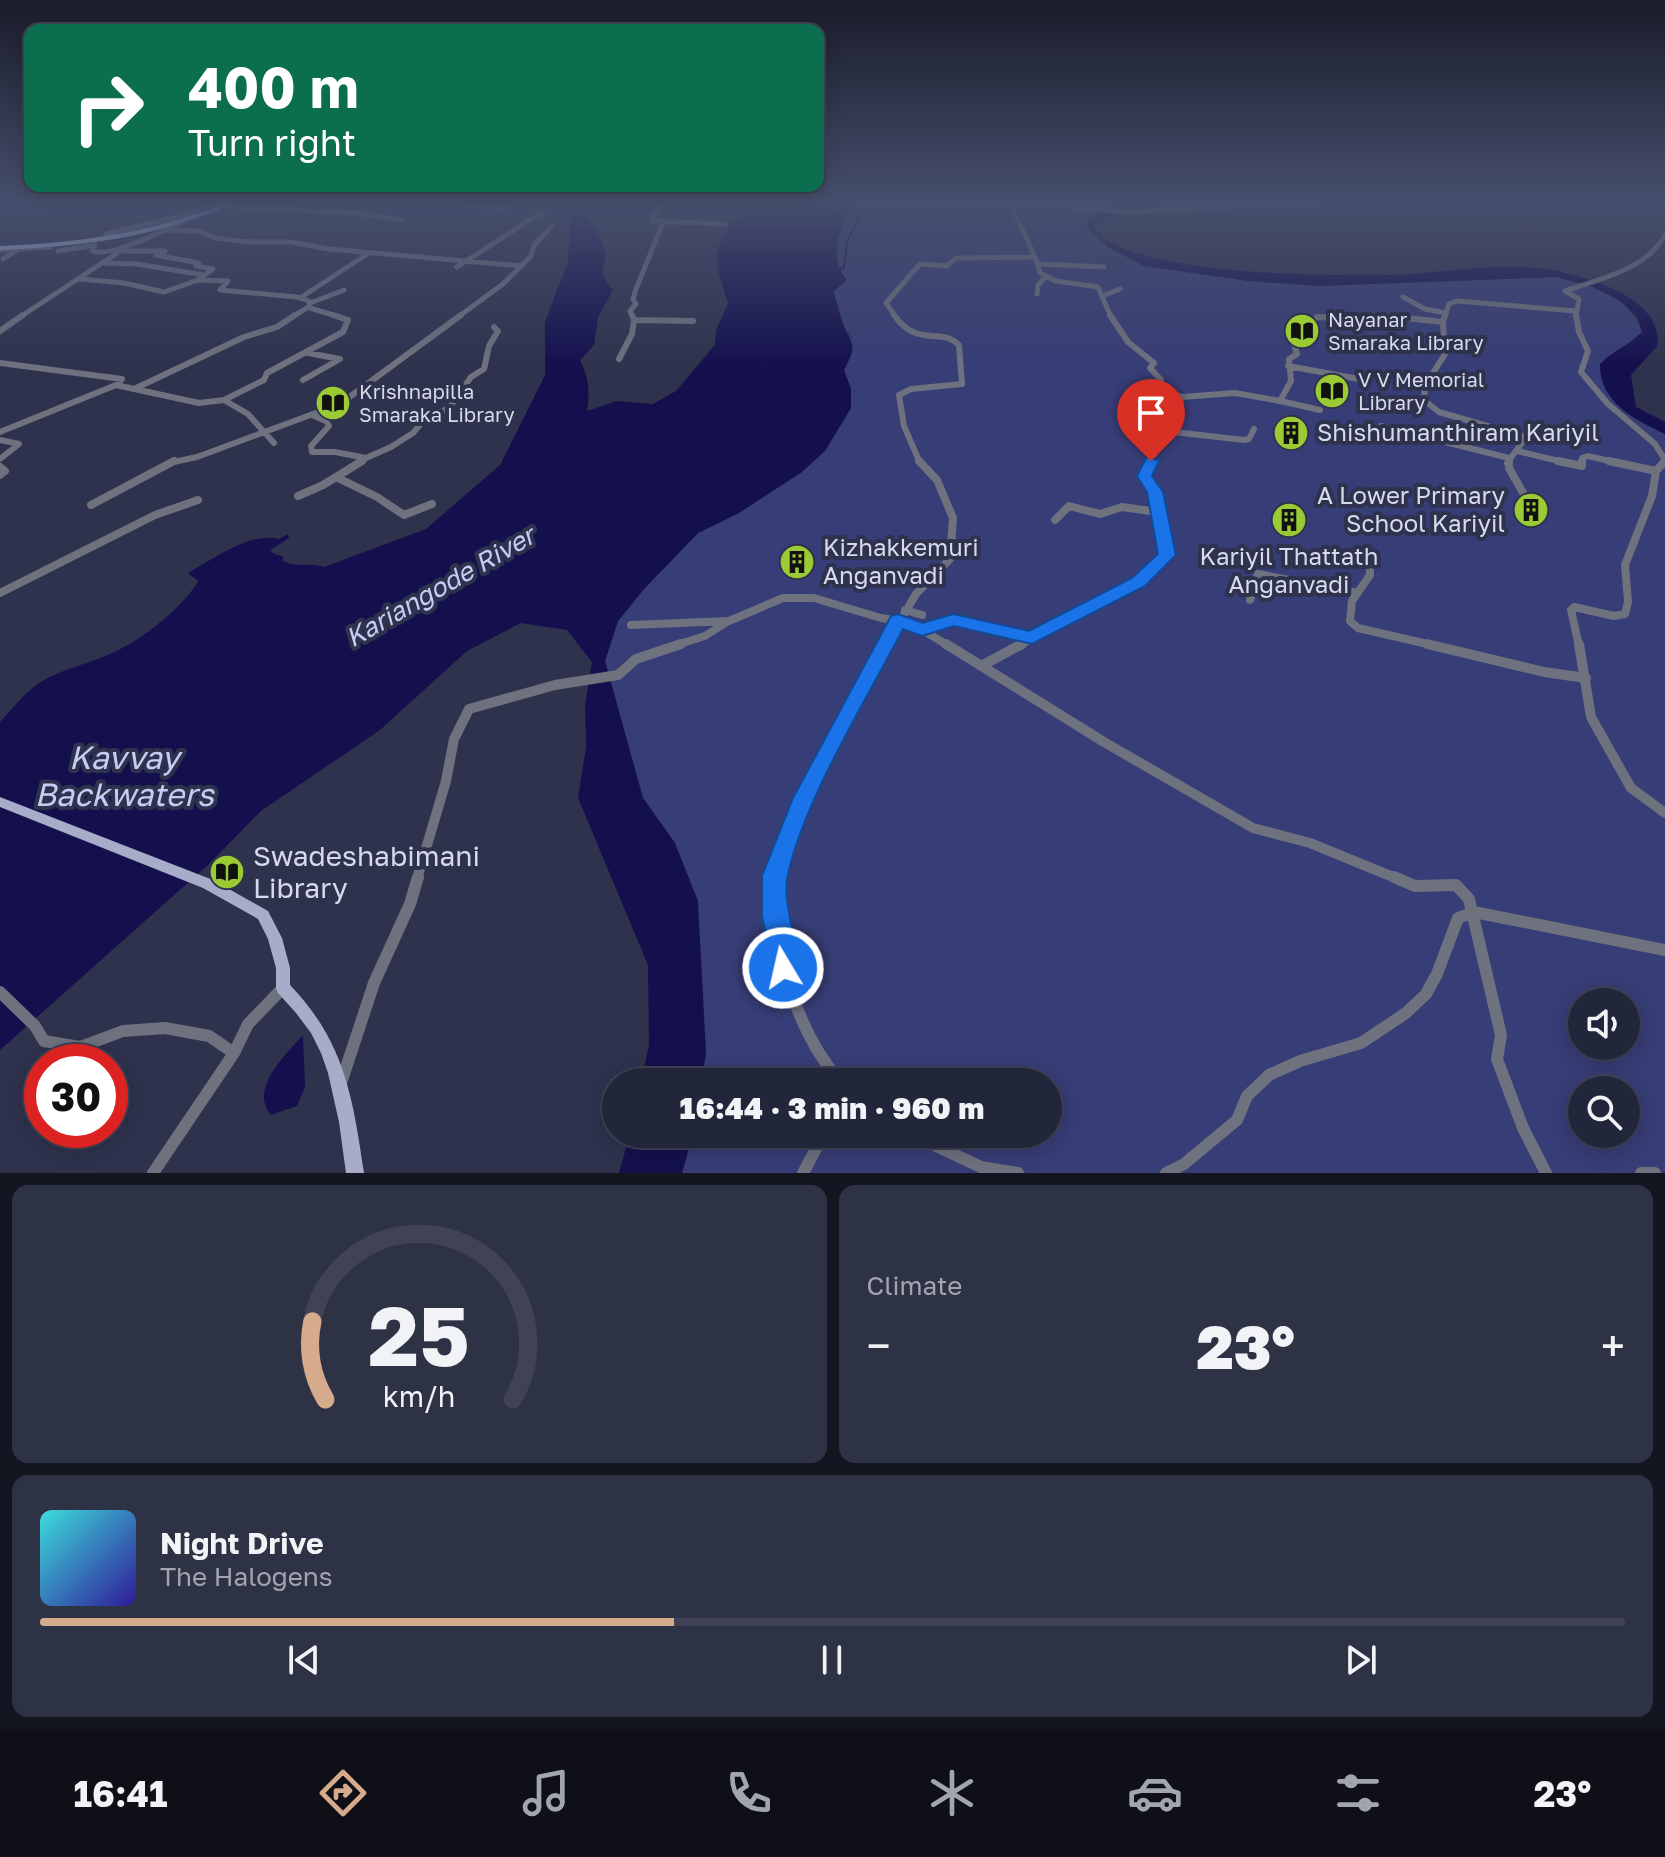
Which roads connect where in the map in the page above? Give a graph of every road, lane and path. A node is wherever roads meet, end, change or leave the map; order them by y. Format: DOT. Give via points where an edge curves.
graph roads {
  1 [pos="6,257"];
  2 [pos="111,257"];
  3 [pos="165,257"];
  4 [pos="364,257"];
  5 [pos="423,257"];
  6 [pos="474,257"];
  7 [pos="530,257"];
  8 [pos="650,257"];
  9 [pos="926,257"];
  10 [pos="965,257"];
  11 [pos="1026,257"];
  12 [pos="1033,257"];
  13 [pos="1647,257"];
  14 [pos="3,259"];
  15 [pos="469,260"];
  16 [pos="102,263"];
  17 [pos="920,264"];
  18 [pos="1039,264"];
  19 [pos="522,266"];
  20 [pos="457,267"];
  21 [pos="1104,267"];
  22 [pos="204,275"];
  23 [pos="1045,277"];
  24 [pos="79,279"];
  25 [pos="198,280"];
  26 [pos="1120,289"];
  27 [pos="344,290"];
  28 [pos="1037,294"];
  29 [pos="1105,295"];
  30 [pos="1403,297"];
  31 [pos="300,298"];
  32 [pos="310,304"];
  33 [pos="1575,311"];
  34 [pos="1446,313"];
  35 [pos="634,320"];
  36 [pos="693,321"];
  37 [pos="1443,322"];
  38 [pos="494,327"];
  39 [pos="0,331"];
  40 [pos="307,352"];
  41 [pos="619,359"];
  42 [pos="0,363"];
  43 [pos="1288,366"];
  44 [pos="1359,379"];
  45 [pos="303,380"];
  46 [pos="116,385"];
  47 [pos="133,389"];
  48 [pos="1182,397"];
  49 [pos="224,400"];
  50 [pos="1280,401"];
  51 [pos="1320,410"];
  52 [pos="312,415"];
  53 [pos="1381,426"];
  54 [pos="1254,429"];
  55 [pos="265,430"];
  56 [pos="1156,430"];
  57 [pos="0,432"];
  58 [pos="0,440"];
  59 [pos="274,443"];
  60 [pos="1517,451"];
  61 [pos="366,458"];
  62 [pos="1509,458"];
  63 [pos="0,459"];
  64 [pos="1665,461"];
  65 [pos="0,467"];
  66 [pos="1656,471"];
  67 [pos="0,475"];
  68 [pos="336,477"];
  69 [pos="298,496"];
  70 [pos="1526,498"];
  71 [pos="198,500"];
  72 [pos="432,504"];
  73 [pos="91,505"];
  74 [pos="1158,512"];
  75 [pos="1055,520"];
  76 [pos="1370,565"];
  77 [pos="0,593"];
  78 [pos="1357,593"];
  79 [pos="1250,600"];
  80 [pos="905,610"];
  81 [pos="922,615"];
  82 [pos="729,621"];
  83 [pos="898,621"];
  84 [pos="631,625"];
  85 [pos="922,629"];
  86 [pos="1032,638"];
  87 [pos="983,665"];
  88 [pos="1586,678"];
  89 [pos="0,802"];
  90 [pos="1665,813"];
  91 [pos="1474,912"];
  92 [pos="1665,950"];
  93 [pos="283,988"];
  94 [pos="0,992"];
  95 [pos="234,1053"];
  96 [pos="828,1068"];
  97 [pos="340,1088"];
  98 [pos="816,1148"];
  99 [pos="941,1148"];
  100 [pos="153,1173"];
  101 [pos="355,1173"];
  102 [pos="803,1173"];
  103 [pos="1018,1173"];
  104 [pos="1166,1173"];
  105 [pos="1546,1173"];
  106 [pos="1641,1173"];
  107 [pos="1655,1173"];
  1 -- 14 [label="street"];
  2 -- 16 [label="street"];
  3 -- 22 [label="street" via="213,269"];
  4 -- 31 [label="street"];
  5 -- 15 [label="street"];
  6 -- 15 [label="street"];
  7 -- 19 [label="street"];
  8 -- 35 [label="street" via="633,299"];
  9 -- 17 [label="street"];
  10 -- 17 [label="street" via="947,266"];
  11 -- 12 [label="street"];
  12 -- 18 [label="street"];
  13 -- 33 [label="street" via="1565,291 1579,299"];
  15 -- 19 [label="street"];
  15 -- 20 [label="street"];
  16 -- 22 [label="street"];
  16 -- 24 [label="street"];
  17 -- 80 [label="street" via="886,303 914,335 959,345 962,384 899,395 904,426 920,463 937,480 953,518 950,559"];
  18 -- 21 [label="street"];
  18 -- 23 [label="street"];
  19 -- 52 [label="street" via="388,371 345,401"];
  22 -- 25 [label="street"];
  23 -- 28 [label="street"];
  23 -- 29 [label="street" via="1095,285"];
  24 -- 25 [label="street" via="164,292"];
  24 -- 39 [label="street"];
  25 -- 31 [label="street" via="228,281 220,290 227,292"];
  26 -- 29 [label="street"];
  27 -- 32 [label="street"];
  29 -- 48 [label="street" via="1122,335 1154,363 1150,368 1161,380 1161,390"];
  30 -- 34 [label="street"];
  31 -- 32 [label="street"];
  32 -- 40 [label="street" via="348,322 343,332"];
  32 -- 47 [label="street" via="277,327"];
  33 -- 34 [label="street" via="1457,301"];
  33 -- 64 [label="street" via="1588,351 1581,372 1608,404 1655,444"];
  34 -- 37 [label="street"];
  35 -- 36 [label="street"];
  35 -- 41 [label="street"];
  37 -- 43 [label="street" via="1317,317 1293,341 1297,354"];
  37 -- 60 [label="street" via="1445,358 1432,372 1424,400 1439,412 1522,436"];
  38 -- 61 [label="street" via="498,331 484,369 471,377 454,403 404,439"];
  40 -- 45 [label="street" via="340,359"];
  40 -- 49 [label="street"];
  42 -- 46 [label="street" via="123,381"];
  43 -- 44 [label="street"];
  43 -- 50 [label="street" via="1291,381"];
  46 -- 47 [label="street"];
  46 -- 57 [label="street"];
  47 -- 49 [label="street" via="199,403"];
  48 -- 50 [label="street" via="1235,393"];
  48 -- 56 [label="street" via="1176,415"];
  49 -- 55 [label="street"];
  50 -- 51 [label="street"];
  52 -- 55 [label="street"];
  52 -- 61 [label="street" via="329,423 312,452"];
  53 -- 62 [label="street"];
  54 -- 56 [label="street" via="1244,440"];
  55 -- 59 [label="street"];
  55 -- 73 [label="street" via="168,463"];
  56 -- 74 [label="street" via="1156,448 1144,472"];
  58 -- 63 [label="street" via="19,444"];
  60 -- 62 [label="street"];
  60 -- 66 [label="street" via="1582,466 1582,458 1588,456"];
  61 -- 68 [label="street"];
  62 -- 70 [label="street" via="1509,471"];
  64 -- 66 [label="street"];
  65 -- 67 [label="street" via="5,471"];
  66 -- 88 [label="street" via="1656,492 1624,568 1629,606 1625,614 1571,610"];
  68 -- 69 [label="street"];
  68 -- 72 [label="street" via="404,515"];
  71 -- 77 [label="street" via="155,515"];
  74 -- 75 [label="street" via="1121,506 1100,514 1069,506"];
  74 -- 86 [label="street" via="1167,555 1153,571"];
  76 -- 78 [label="street" via="1370,575"];
  78 -- 79 [label="street" via="1258,574"];
  78 -- 88 [label="street" via="1350,621 1358,628"];
  80 -- 81 [label="street"];
  80 -- 83 [label="street"];
  82 -- 83 [label="street" via="783,598 814,598"];
  82 -- 84 [label="street"];
  82 -- 97 [label="street" via="704,637 627,663 618,675 555,685 469,709 454,739 410,904 374,983"];
  83 -- 85 [label="street"];
  83 -- 96 [label="street" via="804,798 774,876 787,987"];
  85 -- 86 [label="street" via="953,620"];
  85 -- 87 [label="street"];
  86 -- 87 [label="street"];
  87 -- 91 [label="street" via="1253,828 1310,843 1415,886 1456,885"];
  88 -- 90 [label="street" via="1591,717 1631,788"];
  89 -- 93 [label="main road" via="208,884 263,915 275,938"];
  91 -- 92 [label="street"];
  91 -- 104 [label="street" via="1458,918 1437,974 1406,1013 1361,1043 1269,1075 1247,1096 1237,1120"];
  91 -- 105 [label="street" via="1501,1035 1497,1059"];
  93 -- 95 [label="street" via="252,1015"];
  93 -- 97 [label="main road" via="319,1032"];
  94 -- 95 [label="street" via="44,1041 80,1047 123,1031 165,1028 209,1036"];
  95 -- 100 [label="street"];
  97 -- 101 [label="main road"];
  98 -- 102 [label="street"];
  99 -- 103 [label="street" via="981,1167"];
  106 -- 107 [label="street"];
}
